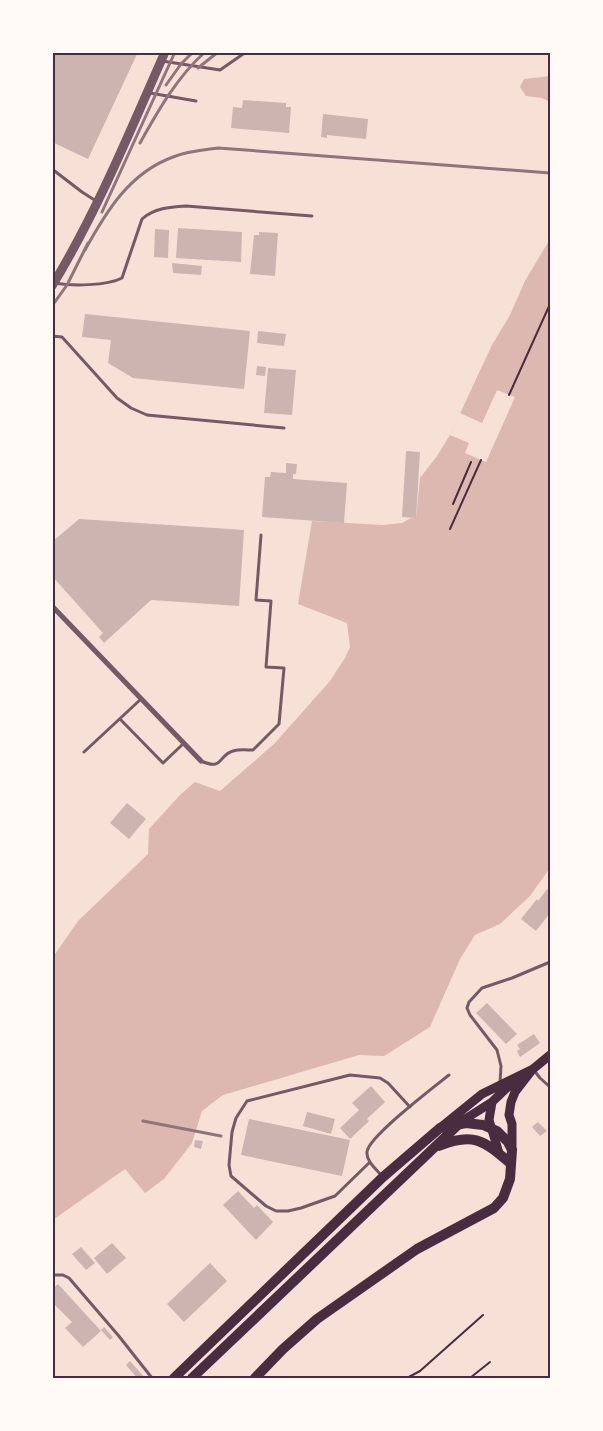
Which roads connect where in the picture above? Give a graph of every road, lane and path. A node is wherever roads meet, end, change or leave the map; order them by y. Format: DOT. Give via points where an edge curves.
graph roads {
  1 [pos="246,52"];
  2 [pos="164,56"];
  3 [pos="147,92"];
  4 [pos="196,101"];
  5 [pos="52,169"];
  6 [pos="97,202"];
  7 [pos="312,216"];
  8 [pos="53,283"];
  9 [pos="550,304"];
  10 [pos="52,336"];
  11 [pos="510,395"];
  12 [pos="284,428"];
  13 [pos="474,457"];
  14 [pos="481,460"];
  15 [pos="472,462"];
  16 [pos="465,477"];
  17 [pos="453,504"];
  18 [pos="450,529"];
  19 [pos="261,535"];
  20 [pos="52,606"];
  21 [pos="142,699"];
  22 [pos="120,719"];
  23 [pos="184,743"];
  24 [pos="84,752"];
  25 [pos="201,760"];
  26 [pos="550,962"];
  27 [pos="550,1055"];
  28 [pos="533,1069"];
  29 [pos="519,1074"];
  30 [pos="449,1075"];
  31 [pos="500,1084"];
  32 [pos="550,1087"];
  33 [pos="492,1102"];
  34 [pos="410,1107"];
  35 [pos="459,1123"];
  36 [pos="440,1128"];
  37 [pos="490,1128"];
  38 [pos="433,1148"];
  39 [pos="512,1150"];
  40 [pos="499,1153"];
  41 [pos="370,1162"];
  42 [pos="510,1163"];
  43 [pos="383,1177"];
  44 [pos="52,1275"];
  45 [pos="483,1315"];
  46 [pos="490,1362"];
  47 [pos="152,1378"];
  48 [pos="174,1378"];
  49 [pos="192,1378"];
  50 [pos="255,1378"];
  51 [pos="407,1378"];
  52 [pos="470,1378"];
  1 -- 2 [label="lane" via="220,70"];
  2 -- 3 [label="street"];
  3 -- 4 [label="lane"];
  3 -- 6 [label="street"];
  5 -- 6 [label="lane"];
  6 -- 8 [label="street"];
  7 -- 8 [label="lane" via="167,207 142,219 122,278 116,282"];
  9 -- 11 [label="path"];
  10 -- 12 [label="lane" via="62,336 116,398 147,415"];
  13 -- 16 [label="path"];
  14 -- 18 [label="path"];
  15 -- 16 [label="path"];
  16 -- 17 [label="path"];
  19 -- 25 [label="lane" via="256,600 271,601 266,667 284,668 279,724 253,750 231,751 213,765"];
  20 -- 21 [label="street"];
  21 -- 22 [label="lane"];
  21 -- 23 [label="street"];
  22 -- 23 [label="lane" via="163,763"];
  22 -- 24 [label="lane"];
  23 -- 25 [label="street"];
  26 -- 31 [label="lane" via="482,988 469,1002 470,1015 496,1050 501,1066"];
  27 -- 28 [label="main road"];
  28 -- 29 [label="main road"];
  28 -- 32 [label="lane"];
  28 -- 39 [label="main road" via="511,1102 508,1115 512,1124"];
  29 -- 31 [label="main road"];
  29 -- 33 [label="main road"];
  30 -- 34 [label="lane"];
  31 -- 36 [label="main road" via="482,1094"];
  33 -- 35 [label="main road"];
  33 -- 37 [label="main road"];
  34 -- 41 [label="lane" via="370,1145 367,1152"];
  34 -- 41 [label="lane" via="380,1078 350,1075 247,1101 232,1132 229,1164 232,1176 276,1211 302,1208 335,1196"];
  35 -- 36 [label="main road"];
  35 -- 37 [label="main road"];
  35 -- 38 [label="main road"];
  36 -- 43 [label="main road"];
  37 -- 39 [label="main road" via="508,1142"];
  37 -- 40 [label="main road"];
  38 -- 40 [label="main road" via="464,1138 482,1142"];
  38 -- 49 [label="main road"];
  39 -- 42 [label="main road"];
  40 -- 42 [label="main road"];
  41 -- 43 [label="lane"];
  42 -- 50 [label="main road" via="508,1188 494,1208 417,1249 317,1319"];
  43 -- 48 [label="main road"];
  44 -- 47 [label="lane" via="69,1278"];
  45 -- 51 [label="path" via="420,1371"];
  46 -- 52 [label="path"];
}
